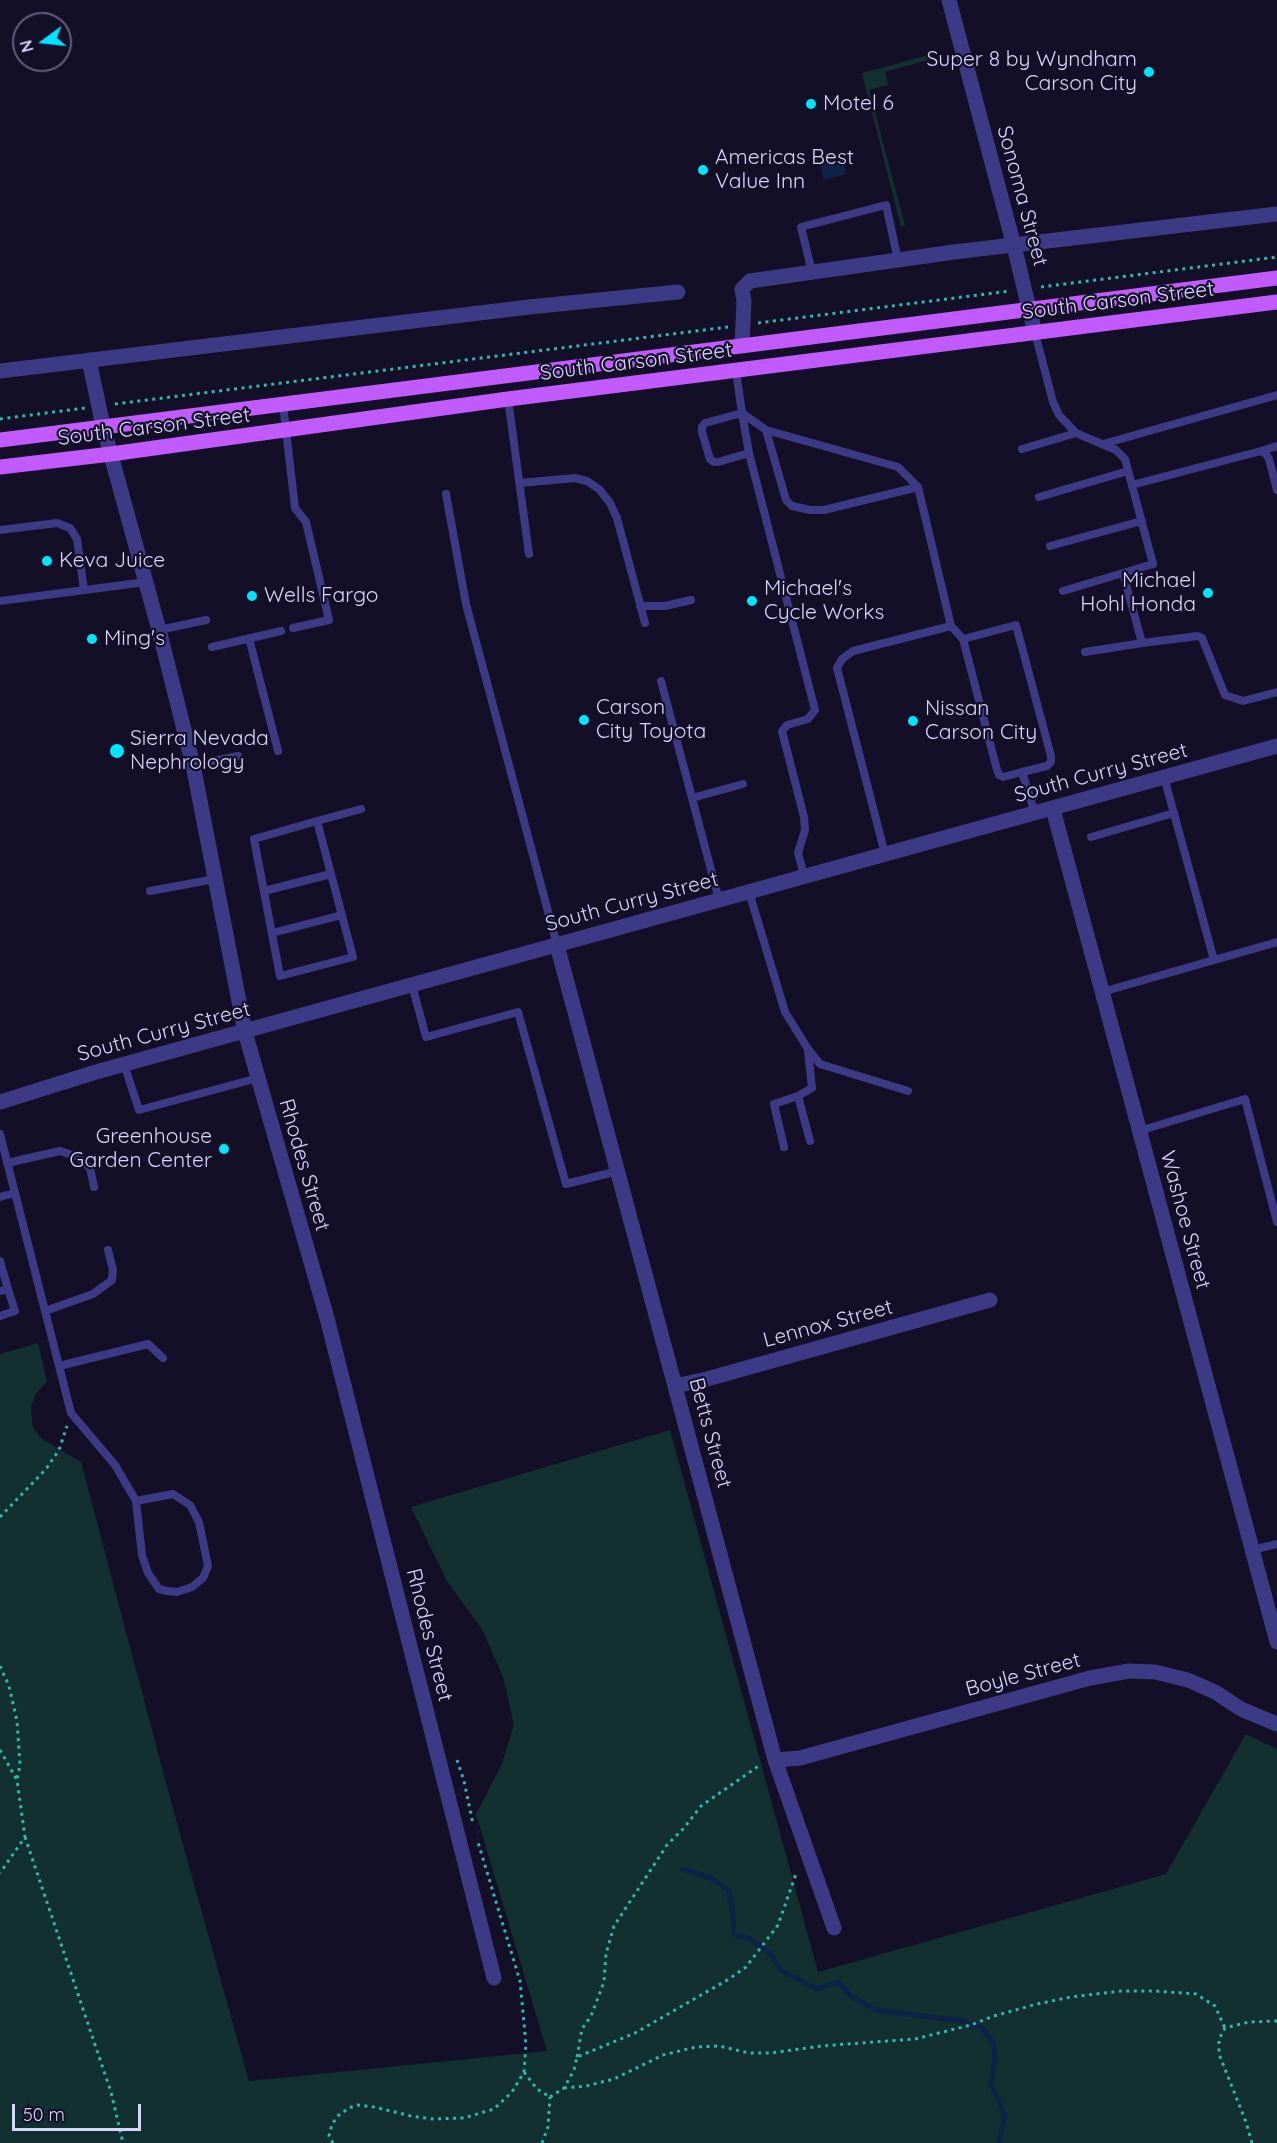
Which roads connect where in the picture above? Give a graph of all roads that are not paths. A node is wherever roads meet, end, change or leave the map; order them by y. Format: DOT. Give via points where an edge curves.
graph roads {
  1 [pos="949,0"];
  2 [pos="1277,214"];
  3 [pos="1014,246"];
  4 [pos="898,260"];
  5 [pos="812,272"];
  6 [pos="1277,278"];
  7 [pos="678,292"];
  8 [pos="1277,302"];
  9 [pos="1030,309"];
  10 [pos="1035,333"];
  11 [pos="742,345"];
  12 [pos="89,360"];
  13 [pos="0,371"];
  14 [pos="736,371"];
  15 [pos="1277,395"];
  16 [pos="508,399"];
  17 [pos="283,404"];
  18 [pos="742,413"];
  19 [pos="103,426"];
  20 [pos="766,430"];
  21 [pos="286,431"];
  22 [pos="1076,433"];
  23 [pos="0,440"];
  24 [pos="1103,444"];
  25 [pos="1277,446"];
  26 [pos="1022,449"];
  27 [pos="1261,451"];
  28 [pos="749,453"];
  29 [pos="111,454"];
  30 [pos="0,467"];
  31 [pos="1128,471"];
  32 [pos="520,483"];
  33 [pos="1132,485"];
  34 [pos="1276,485"];
  35 [pos="918,487"];
  36 [pos="446,494"];
  37 [pos="1039,497"];
  38 [pos="1142,521"];
  39 [pos="0,530"];
  40 [pos="1050,546"];
  41 [pos="529,554"];
  42 [pos="1123,573"];
  43 [pos="146,582"];
  44 [pos="84,590"];
  45 [pos="1063,591"];
  46 [pos="691,600"];
  47 [pos="0,601"];
  48 [pos="640,606"];
  49 [pos="206,620"];
  50 [pos="645,623"];
  51 [pos="951,626"];
  52 [pos="293,628"];
  53 [pos="159,630"];
  54 [pos="281,631"];
  55 [pos="249,638"];
  56 [pos="963,639"];
  57 [pos="1142,643"];
  58 [pos="212,647"];
  59 [pos="1085,652"];
  60 [pos="661,681"];
  61 [pos="1277,692"];
  62 [pos="1277,746"];
  63 [pos="278,751"];
  64 [pos="238,756"];
  65 [pos="192,765"];
  66 [pos="1022,772"];
  67 [pos="1164,777"];
  68 [pos="742,784"];
  69 [pos="692,798"];
  70 [pos="1053,808"];
  71 [pos="361,809"];
  72 [pos="1035,813"];
  73 [pos="1174,813"];
  74 [pos="317,822"];
  75 [pos="1091,837"];
  76 [pos="885,854"];
  77 [pos="331,874"];
  78 [pos="804,875"];
  79 [pos="215,879"];
  80 [pos="150,891"];
  81 [pos="264,891"];
  82 [pos="748,892"];
  83 [pos="719,900"];
  84 [pos="342,915"];
  85 [pos="272,933"];
  86 [pos="1277,942"];
  87 [pos="557,945"];
  88 [pos="1215,960"];
  89 [pos="412,985"];
  90 [pos="1102,992"];
  91 [pos="245,1032"];
  92 [pos="808,1050"];
  93 [pos="124,1064"];
  94 [pos="258,1078"];
  95 [pos="908,1091"];
  96 [pos="798,1096"];
  97 [pos="0,1102"];
  98 [pos="1139,1131"];
  99 [pos="0,1134"];
  100 [pos="810,1141"];
  101 [pos="784,1147"];
  102 [pos="7,1163"];
  103 [pos="618,1172"];
  104 [pos="94,1187"];
  105 [pos="15,1193"];
  106 [pos="0,1197"];
  107 [pos="1277,1222"];
  108 [pos="108,1250"];
  109 [pos="0,1261"];
  110 [pos="4,1290"];
  111 [pos="990,1300"];
  112 [pos="45,1311"];
  113 [pos="0,1316"];
  114 [pos="163,1358"];
  115 [pos="59,1366"];
  116 [pos="675,1386"];
  117 [pos="136,1501"];
  118 [pos="1277,1544"];
  119 [pos="1252,1551"];
  120 [pos="1277,1642"];
  121 [pos="1277,1724"];
  122 [pos="775,1760"];
  123 [pos="834,1928"];
  124 [pos="494,1978"];
  1 -- 3 [label="street, Sonoma Street"];
  2 -- 3 [label="street"];
  3 -- 4 [label="street"];
  3 -- 9 [label="street, Sonoma Street"];
  4 -- 5 [label="street"];
  4 -- 5 [label="lane" via="886,206 801,227"];
  5 -- 11 [label="street" via="750,280 742,289"];
  6 -- 9 [label="main road, South Carson Street"];
  7 -- 12 [label="street"];
  8 -- 10 [label="main road, South Carson Street"];
  9 -- 10 [label="street, Sonoma Street"];
  9 -- 11 [label="main road, South Carson Street"];
  10 -- 14 [label="main road, South Carson Street"];
  10 -- 22 [label="lane" via="1053,402"];
  11 -- 14 [label="main road"];
  11 -- 17 [label="main road, South Carson Street"];
  12 -- 13 [label="street"];
  12 -- 19 [label="street, Rhodes Street"];
  14 -- 16 [label="main road, South Carson Street"];
  14 -- 18 [label="lane"];
  15 -- 24 [label="lane"];
  16 -- 21 [label="main road, South Carson Street"];
  16 -- 32 [label="lane"];
  17 -- 19 [label="main road, South Carson Street"];
  17 -- 21 [label="lane"];
  18 -- 20 [label="lane"];
  18 -- 28 [label="lane"];
  18 -- 28 [label="lane" via="705,423 702,432 714,462"];
  19 -- 23 [label="main road, South Carson Street"];
  19 -- 29 [label="street, Rhodes Street"];
  20 -- 35 [label="lane" via="898,467"];
  20 -- 35 [label="lane" via="786,500 792,506 824,510"];
  21 -- 29 [label="main road, South Carson Street"];
  21 -- 52 [label="lane" via="295,508 306,522 329,620"];
  22 -- 24 [label="lane"];
  22 -- 26 [label="lane"];
  24 -- 31 [label="lane" via="1125,459"];
  25 -- 27 [label="lane"];
  27 -- 33 [label="lane"];
  27 -- 34 [label="lane" via="1266,453"];
  28 -- 78 [label="lane" via="815,710 808,719 787,725 782,731 804,817 805,830 798,853"];
  29 -- 30 [label="main road, South Carson Street"];
  29 -- 43 [label="street, Rhodes Street"];
  31 -- 33 [label="lane"];
  31 -- 37 [label="lane"];
  32 -- 41 [label="lane"];
  32 -- 48 [label="lane" via="575,478 600,490 617,518"];
  33 -- 38 [label="lane"];
  35 -- 51 [label="lane"];
  36 -- 87 [label="lane" via="466,604"];
  38 -- 40 [label="lane"];
  38 -- 42 [label="lane" via="1153,564"];
  39 -- 44 [label="lane" via="57,524 70,528 77,539"];
  42 -- 45 [label="lane"];
  42 -- 57 [label="lane"];
  43 -- 44 [label="lane"];
  43 -- 53 [label="street, Rhodes Street"];
  44 -- 47 [label="lane"];
  46 -- 48 [label="lane"];
  48 -- 50 [label="lane"];
  49 -- 53 [label="lane"];
  51 -- 56 [label="lane"];
  51 -- 76 [label="lane" via="853,651 837,668"];
  53 -- 65 [label="street, Rhodes Street"];
  54 -- 55 [label="lane"];
  55 -- 58 [label="lane"];
  55 -- 63 [label="lane"];
  56 -- 66 [label="lane" via="999,775"];
  56 -- 66 [label="lane" via="1016,626 1052,756 1047,766"];
  57 -- 59 [label="lane"];
  57 -- 61 [label="lane" via="1198,636 1225,696 1243,701"];
  60 -- 69 [label="lane"];
  62 -- 67 [label="street, South Curry Street"];
  64 -- 65 [label="lane"];
  65 -- 79 [label="street, Rhodes Street"];
  66 -- 72 [label="lane"];
  67 -- 70 [label="street, South Curry Street"];
  67 -- 73 [label="lane"];
  68 -- 69 [label="lane"];
  69 -- 83 [label="lane"];
  70 -- 72 [label="street, South Curry Street"];
  70 -- 90 [label="street, Washoe Street"];
  71 -- 74 [label="lane"];
  72 -- 76 [label="street, South Curry Street"];
  73 -- 75 [label="lane"];
  73 -- 88 [label="lane"];
  74 -- 77 [label="lane"];
  74 -- 81 [label="lane" via="254,840"];
  76 -- 78 [label="street, South Curry Street"];
  77 -- 81 [label="lane"];
  77 -- 84 [label="lane"];
  78 -- 82 [label="street, South Curry Street"];
  79 -- 80 [label="lane"];
  79 -- 91 [label="street, Rhodes Street"];
  81 -- 85 [label="lane"];
  82 -- 83 [label="street, South Curry Street"];
  82 -- 92 [label="lane" via="785,1012"];
  83 -- 87 [label="street, South Curry Street"];
  84 -- 85 [label="lane"];
  84 -- 85 [label="lane" via="353,957 280,976"];
  86 -- 88 [label="lane"];
  87 -- 89 [label="street, South Curry Street"];
  87 -- 103 [label="street, Betts Street"];
  88 -- 90 [label="lane"];
  89 -- 91 [label="street, South Curry Street"];
  89 -- 103 [label="lane" via="426,1038 518,1012 566,1184"];
  90 -- 98 [label="street, Washoe Street"];
  91 -- 93 [label="street, South Curry Street"];
  91 -- 94 [label="street, Rhodes Street"];
  92 -- 95 [label="lane" via="820,1064"];
  92 -- 96 [label="lane" via="812,1088"];
  93 -- 94 [label="lane" via="139,1110"];
  93 -- 97 [label="street, South Curry Street"];
  94 -- 124 [label="street, Rhodes Street" via="327,1318"];
  96 -- 100 [label="lane"];
  96 -- 101 [label="lane" via="774,1104"];
  98 -- 107 [label="lane" via="1245,1099"];
  98 -- 119 [label="street, Washoe Street"];
  99 -- 102 [label="lane"];
  102 -- 104 [label="lane" via="60,1151 78,1157 90,1168"];
  102 -- 105 [label="lane"];
  103 -- 116 [label="street, Betts Street"];
  105 -- 106 [label="lane"];
  105 -- 112 [label="lane"];
  108 -- 112 [label="lane" via="112,1280 93,1294"];
  109 -- 110 [label="lane"];
  110 -- 113 [label="lane" via="15,1311"];
  111 -- 116 [label="street, Lennox Street"];
  112 -- 115 [label="lane"];
  114 -- 115 [label="lane" via="148,1344"];
  115 -- 117 [label="lane" via="71,1413 115,1465"];
  116 -- 122 [label="street, Betts Street"];
  117 -- 117 [label="lane" via="148,1573 159,1589 177,1592 192,1587 203,1578 208,1566 199,1522 190,1505 173,1494"];
  118 -- 119 [label="lane"];
  119 -- 120 [label="street, Washoe Street"];
  121 -- 122 [label="street, Boyle Street" via="1188,1680 1129,1671 1090,1678 800,1758"];
  122 -- 123 [label="street, Betts Street"];
}
